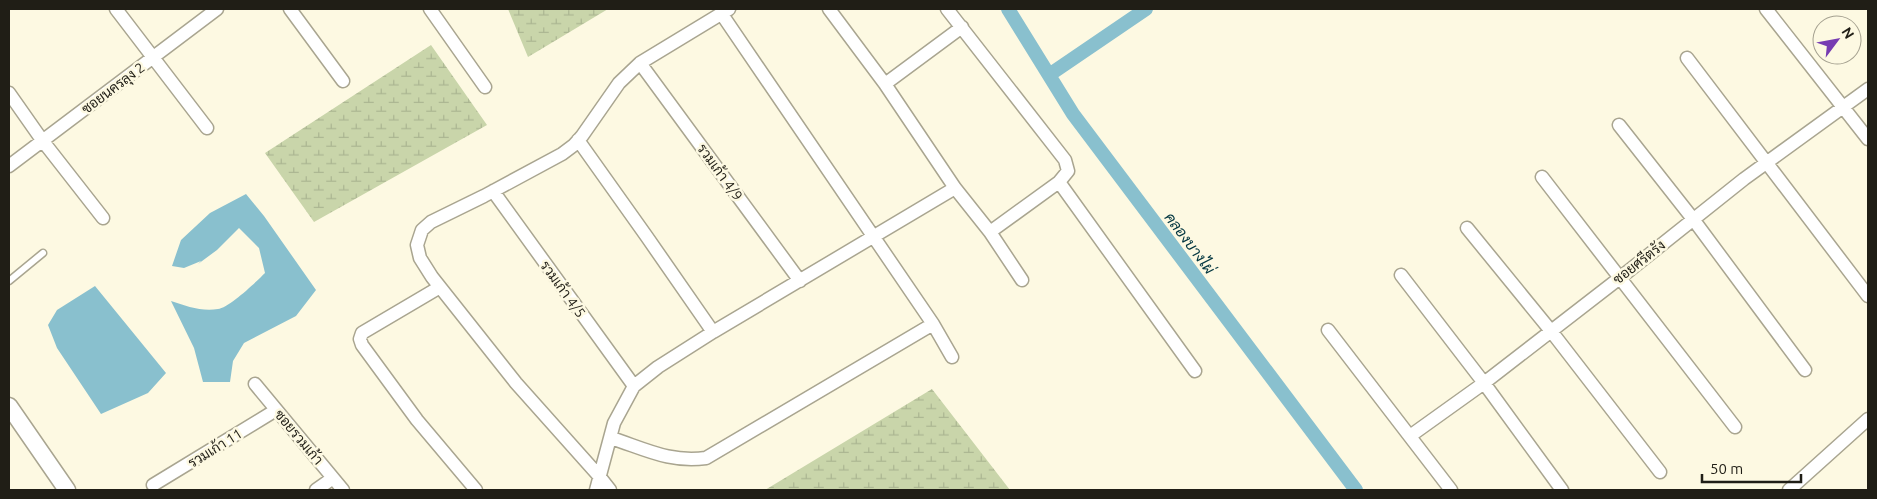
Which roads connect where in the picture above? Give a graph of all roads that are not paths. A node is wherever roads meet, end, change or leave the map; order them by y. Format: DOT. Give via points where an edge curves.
graph roads {
  1 [pos="116,9"];
  2 [pos="217,9"];
  3 [pos="290,9"];
  4 [pos="430,9"];
  5 [pos="829,9"];
  6 [pos="947,9"];
  7 [pos="1766,9"];
  8 [pos="725,11"];
  9 [pos="962,27"];
  10 [pos="153,58"];
  11 [pos="1687,58"];
  12 [pos="640,63"];
  13 [pos="343,81"];
  14 [pos="885,84"];
  15 [pos="485,87"];
  16 [pos="1868,89"];
  17 [pos="9,93"];
  18 [pos="1844,107"];
  19 [pos="1619,125"];
  20 [pos="207,128"];
  21 [pos="1868,139"];
  22 [pos="42,140"];
  23 [pos="578,140"];
  24 [pos="1767,162"];
  25 [pos="9,166"];
  26 [pos="1542,177"];
  27 [pos="1059,182"];
  28 [pos="955,188"];
  29 [pos="494,191"];
  30 [pos="104,218"];
  31 [pos="1693,219"];
  32 [pos="1467,228"];
  33 [pos="990,232"];
  34 [pos="875,237"];
  35 [pos="43,254"];
  36 [pos="1401,275"];
  37 [pos="1621,278"];
  38 [pos="1022,280"];
  39 [pos="9,281"];
  40 [pos="800,281"];
  41 [pos="440,287"];
  42 [pos="1868,296"];
  43 [pos="933,324"];
  44 [pos="1328,330"];
  45 [pos="1551,331"];
  46 [pos="713,332"];
  47 [pos="952,357"];
  48 [pos="1805,370"];
  49 [pos="1195,371"];
  50 [pos="1484,383"];
  51 [pos="255,384"];
  52 [pos="634,386"];
  53 [pos="9,406"];
  54 [pos="276,410"];
  55 [pos="1868,419"];
  56 [pos="1735,427"];
  57 [pos="1410,436"];
  58 [pos="611,438"];
  59 [pos="1660,472"];
  60 [pos="599,476"];
  61 [pos="333,478"];
  62 [pos="154,485"];
  63 [pos="67,490"];
  64 [pos="316,490"];
  65 [pos="344,490"];
  66 [pos="476,490"];
  67 [pos="596,490"];
  68 [pos="610,490"];
  69 [pos="1452,490"];
  70 [pos="1562,490"];
  71 [pos="1789,490"];
  1 -- 10 [label="street"];
  2 -- 10 [label="street, ซอยนครลุง 2"];
  3 -- 13 [label="street"];
  4 -- 15 [label="street"];
  5 -- 14 [label="street"];
  6 -- 9 [label="street"];
  7 -- 18 [label="street"];
  8 -- 12 [label="street"];
  8 -- 34 [label="street"];
  9 -- 14 [label="street"];
  9 -- 27 [label="street" via="1065,160 1068,171"];
  10 -- 20 [label="street"];
  10 -- 22 [label="street, ซอยนครลุง 2"];
  11 -- 24 [label="street"];
  12 -- 23 [label="street" via="619,83"];
  12 -- 40 [label="street, รวมเก้า 4/9"];
  14 -- 28 [label="street"];
  16 -- 18 [label="street, ซอยศรีตรัง"];
  17 -- 22 [label="street"];
  18 -- 21 [label="street"];
  18 -- 24 [label="street, ซอยศรีตรัง"];
  19 -- 31 [label="street"];
  22 -- 25 [label="street, ซอยนครลุง 2"];
  22 -- 30 [label="street"];
  23 -- 29 [label="street" via="562,154"];
  23 -- 46 [label="street"];
  24 -- 31 [label="street, ซอยศรีตรัง"];
  24 -- 42 [label="street"];
  26 -- 37 [label="street"];
  27 -- 33 [label="street"];
  27 -- 49 [label="street"];
  28 -- 33 [label="street"];
  28 -- 34 [label="street"];
  29 -- 41 [label="street" via="430,222 422,230 417,245 420,258"];
  29 -- 52 [label="street, รวมเก้า 4/5"];
  31 -- 37 [label="street, ซอยศรีตรัง"];
  31 -- 48 [label="street"];
  32 -- 45 [label="street"];
  33 -- 38 [label="street"];
  34 -- 40 [label="street"];
  34 -- 43 [label="street"];
  35 -- 39 [label="lane"];
  36 -- 50 [label="street"];
  37 -- 45 [label="street, ซอยศรีตรัง"];
  37 -- 56 [label="street"];
  40 -- 46 [label="street"];
  41 -- 60 [label="street" via="516,383"];
  41 -- 66 [label="street" via="362,333 360,339 416,420"];
  43 -- 47 [label="street"];
  43 -- 58 [label="street" via="706,458 673,459"];
  44 -- 57 [label="street"];
  45 -- 50 [label="street, ซอยศรีตรัง"];
  45 -- 59 [label="street"];
  46 -- 52 [label="street" via="658,366"];
  50 -- 57 [label="street, ซอยศรีตรัง"];
  50 -- 70 [label="street"];
  51 -- 54 [label="street, ซอยรวมเก้า"];
  52 -- 58 [label="street" via="614,423"];
  53 -- 63 [label="street"];
  54 -- 61 [label="street, ซอยรวมเก้า"];
  54 -- 62 [label="street, รวมเก้า 11"];
  55 -- 71 [label="street"];
  57 -- 69 [label="street"];
  58 -- 60 [label="street"];
  60 -- 67 [label="street"];
  60 -- 68 [label="street"];
  61 -- 64 [label="street"];
  61 -- 65 [label="street, ซอยรวมเก้า"];
}
